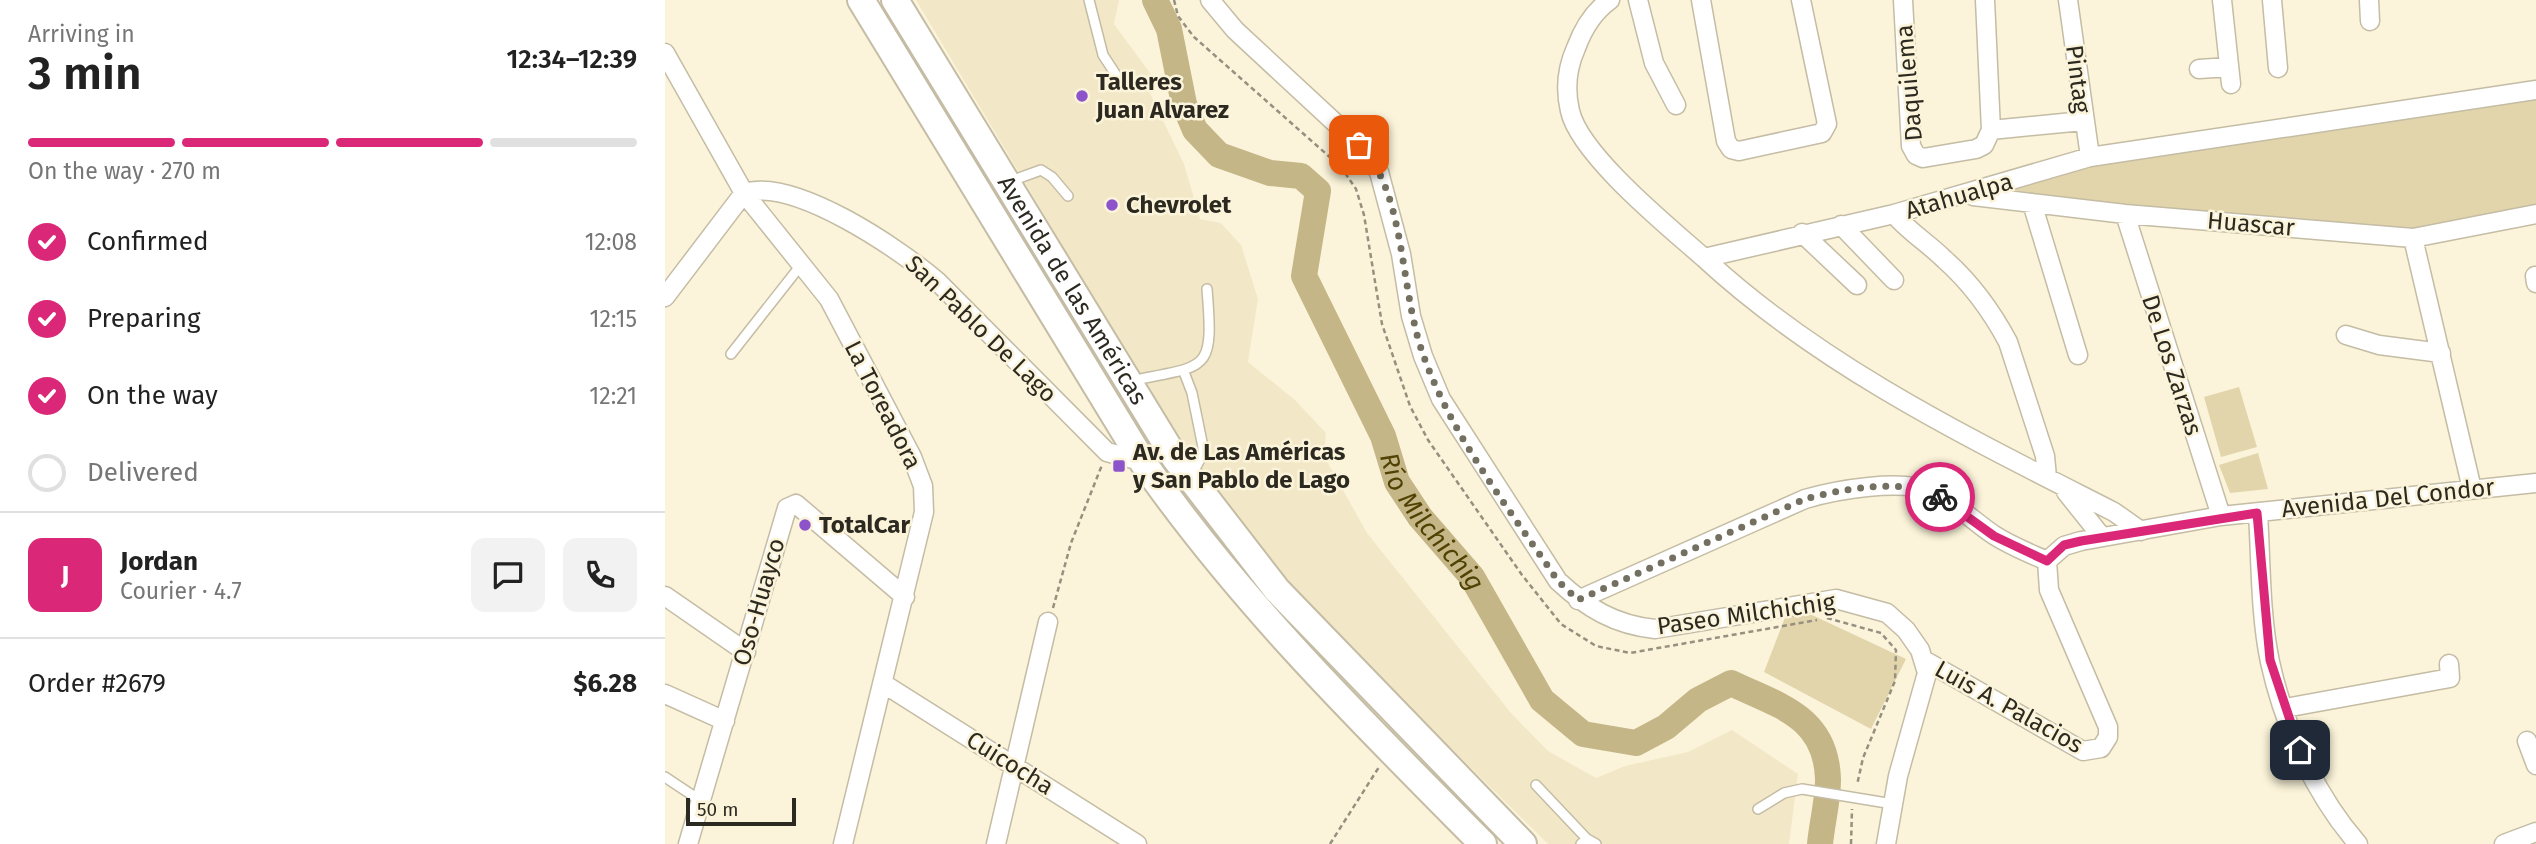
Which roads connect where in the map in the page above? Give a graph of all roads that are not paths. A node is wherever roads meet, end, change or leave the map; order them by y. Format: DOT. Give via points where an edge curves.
graph roads {
  1 [pos="861,0"];
  2 [pos="895,0"];
  3 [pos="1089,0"];
  4 [pos="1210,0"];
  5 [pos="1610,0"];
  6 [pos="1638,0"];
  7 [pos="1701,0"];
  8 [pos="1801,0"];
  9 [pos="1903,0"];
  10 [pos="1985,0"];
  11 [pos="2069,0"];
  12 [pos="2222,0"];
  13 [pos="2272,0"];
  14 [pos="2369,0"];
  15 [pos="2370,21"];
  16 [pos="665,53"];
  17 [pos="2278,68"];
  18 [pos="2199,69"];
  19 [pos="1120,81"];
  20 [pos="2536,90"];
  21 [pos="1676,105"];
  22 [pos="2083,121"];
  23 [pos="1991,130"];
  24 [pos="2090,158"];
  25 [pos="1007,183"];
  26 [pos="744,193"];
  27 [pos="1965,195"];
  28 [pos="1068,196"];
  29 [pos="2032,203"];
  30 [pos="1894,214"];
  31 [pos="2125,214"];
  32 [pos="2536,214"];
  33 [pos="1842,225"];
  34 [pos="1802,233"];
  35 [pos="2413,238"];
  36 [pos="1704,258"];
  37 [pos="801,265"];
  38 [pos="1894,281"];
  39 [pos="1857,285"];
  40 [pos="1207,289"];
  41 [pos="665,297"];
  42 [pos="2346,335"];
  43 [pos="2441,353"];
  44 [pos="731,354"];
  45 [pos="2078,355"];
  46 [pos="1184,372"];
  47 [pos="1129,382"];
  48 [pos="1144,464"];
  49 [pos="1183,468"];
  50 [pos="2053,481"];
  51 [pos="2536,483"];
  52 [pos="2472,489"];
  53 [pos="2257,513"];
  54 [pos="2221,516"];
  55 [pos="2141,531"];
  56 [pos="2102,537"];
  57 [pos="2047,561"];
  58 [pos="665,596"];
  59 [pos="905,597"];
  60 [pos="1578,600"];
  61 [pos="1048,622"];
  62 [pos="745,652"];
  63 [pos="1924,660"];
  64 [pos="2449,664"];
  65 [pos="884,684"];
  66 [pos="665,694"];
  67 [pos="2285,708"];
  68 [pos="725,721"];
  69 [pos="2527,741"];
  70 [pos="2536,765"];
  71 [pos="1016,767"];
  72 [pos="665,777"];
  73 [pos="1536,785"];
  74 [pos="701,801"];
  75 [pos="1893,804"];
  76 [pos="1758,809"];
  77 [pos="2536,832"];
  78 [pos="1588,842"];
  79 [pos="1135,843"];
  80 [pos="688,844"];
  81 [pos="843,844"];
  82 [pos="996,844"];
  83 [pos="1483,844"];
  84 [pos="1524,844"];
  85 [pos="1886,844"];
  86 [pos="2358,844"];
  87 [pos="2504,844"];
  1 -- 48 [label="main road, Avenida de las Américas"];
  2 -- 25 [label="main road, Avenida de las Américas"];
  3 -- 19 [label="lane" via="1103,55"];
  4 -- 60 [label="street, Paseo Milchichig" via="1235,30 1359,145 1379,172 1412,316 1441,399 1558,581"];
  5 -- 36 [label="street" via="1582,31 1570,60 1570,113 1593,150"];
  6 -- 21 [label="street" via="1654,63"];
  7 -- 8 [label="street" via="1726,141 1731,149 1739,150 1825,129"];
  9 -- 23 [label="street, Daquilema" via="1911,146 1916,155 1923,158 1976,149 1984,145"];
  10 -- 23 [label="street"];
  11 -- 22 [label="street, Pintag"];
  12 -- 18 [label="street" via="2230,75"];
  13 -- 17 [label="street"];
  14 -- 15 [label="street"];
  16 -- 26 [label="street, La Toreadora"];
  20 -- 24 [label="street, Atahualpa"];
  22 -- 23 [label="street"];
  22 -- 24 [label="street, Pintag"];
  24 -- 27 [label="street, Atahualpa"];
  25 -- 28 [label="lane" via="1041,170"];
  25 -- 47 [label="main road, Avenida de las Américas"];
  26 -- 37 [label="street, La Toreadora"];
  26 -- 41 [label="street"];
  26 -- 48 [label="street, San Pablo De Lago" via="775,191 815,205 909,257 1107,452"];
  27 -- 29 [label="street, Huascar"];
  27 -- 30 [label="street, Atahualpa"];
  29 -- 31 [label="street, Huascar"];
  29 -- 45 [label="street"];
  30 -- 33 [label="street, Atahualpa"];
  30 -- 50 [label="street" via="1945,260 1999,325"];
  31 -- 35 [label="street, Huascar"];
  31 -- 54 [label="street, De Los Zarzas"];
  32 -- 35 [label="street, Huascar"];
  33 -- 34 [label="street, Atahualpa"];
  33 -- 38 [label="street"];
  34 -- 36 [label="street, Atahualpa"];
  34 -- 39 [label="street"];
  35 -- 43 [label="street"];
  36 -- 50 [label="street" via="1774,317 1909,406"];
  37 -- 44 [label="lane"];
  37 -- 59 [label="street, La Toreadora" via="828,299 923,486 924,512"];
  40 -- 46 [label="lane" via="1210,348"];
  42 -- 43 [label="street" via="2379,345"];
  43 -- 52 [label="street"];
  46 -- 47 [label="lane"];
  46 -- 49 [label="lane" via="1204,452"];
  47 -- 49 [label="main road, Avenida de las Américas"];
  48 -- 49 [label="street, San Pablo De Lago"];
  48 -- 83 [label="main road, Avenida de las Américas" via="1193,534 1257,611"];
  49 -- 84 [label="main road, Avenida de las Américas" via="1277,590"];
  50 -- 55 [label="street" via="2115,512"];
  50 -- 56 [label="street"];
  51 -- 52 [label="street, Avenida Del Condor"];
  52 -- 53 [label="street, Avenida Del Condor"];
  53 -- 54 [label="street, Avenida Del Condor"];
  53 -- 67 [label="street" via="2270,660"];
  54 -- 55 [label="street, Avenida Del Condor"];
  55 -- 56 [label="street, Avenida Del Condor"];
  56 -- 57 [label="street, Avenida Del Condor" via="2064,545"];
  57 -- 60 [label="street" via="1994,536 1931,491 1892,487 1805,499"];
  57 -- 63 [label="street, Luis A. Palacios" via="2049,590 2108,727 2101,748 2083,751"];
  58 -- 62 [label="street"];
  59 -- 62 [label="street, Oso-Huayco" via="795,504 787,508 782,521"];
  59 -- 65 [label="street, La Toreadora"];
  60 -- 63 [label="street, Paseo Milchichig" via="1611,620 1655,629 1836,599 1887,613 1906,629"];
  61 -- 71 [label="street"];
  62 -- 68 [label="street, Oso-Huayco"];
  63 -- 75 [label="street" via="1927,673"];
  64 -- 67 [label="street" via="2450,678"];
  65 -- 71 [label="street, Cuicocha"];
  65 -- 81 [label="street, La Toreadora"];
  66 -- 68 [label="street"];
  67 -- 86 [label="street" via="2322,794"];
  68 -- 74 [label="street, Oso-Huayco"];
  69 -- 70 [label="street"];
  71 -- 79 [label="street, Cuicocha"];
  71 -- 82 [label="street"];
  72 -- 74 [label="lane"];
  73 -- 78 [label="lane"];
  74 -- 80 [label="street, Oso-Huayco"];
  75 -- 76 [label="lane" via="1802,789 1784,793"];
  75 -- 85 [label="street"];
  77 -- 87 [label="street"];
}
